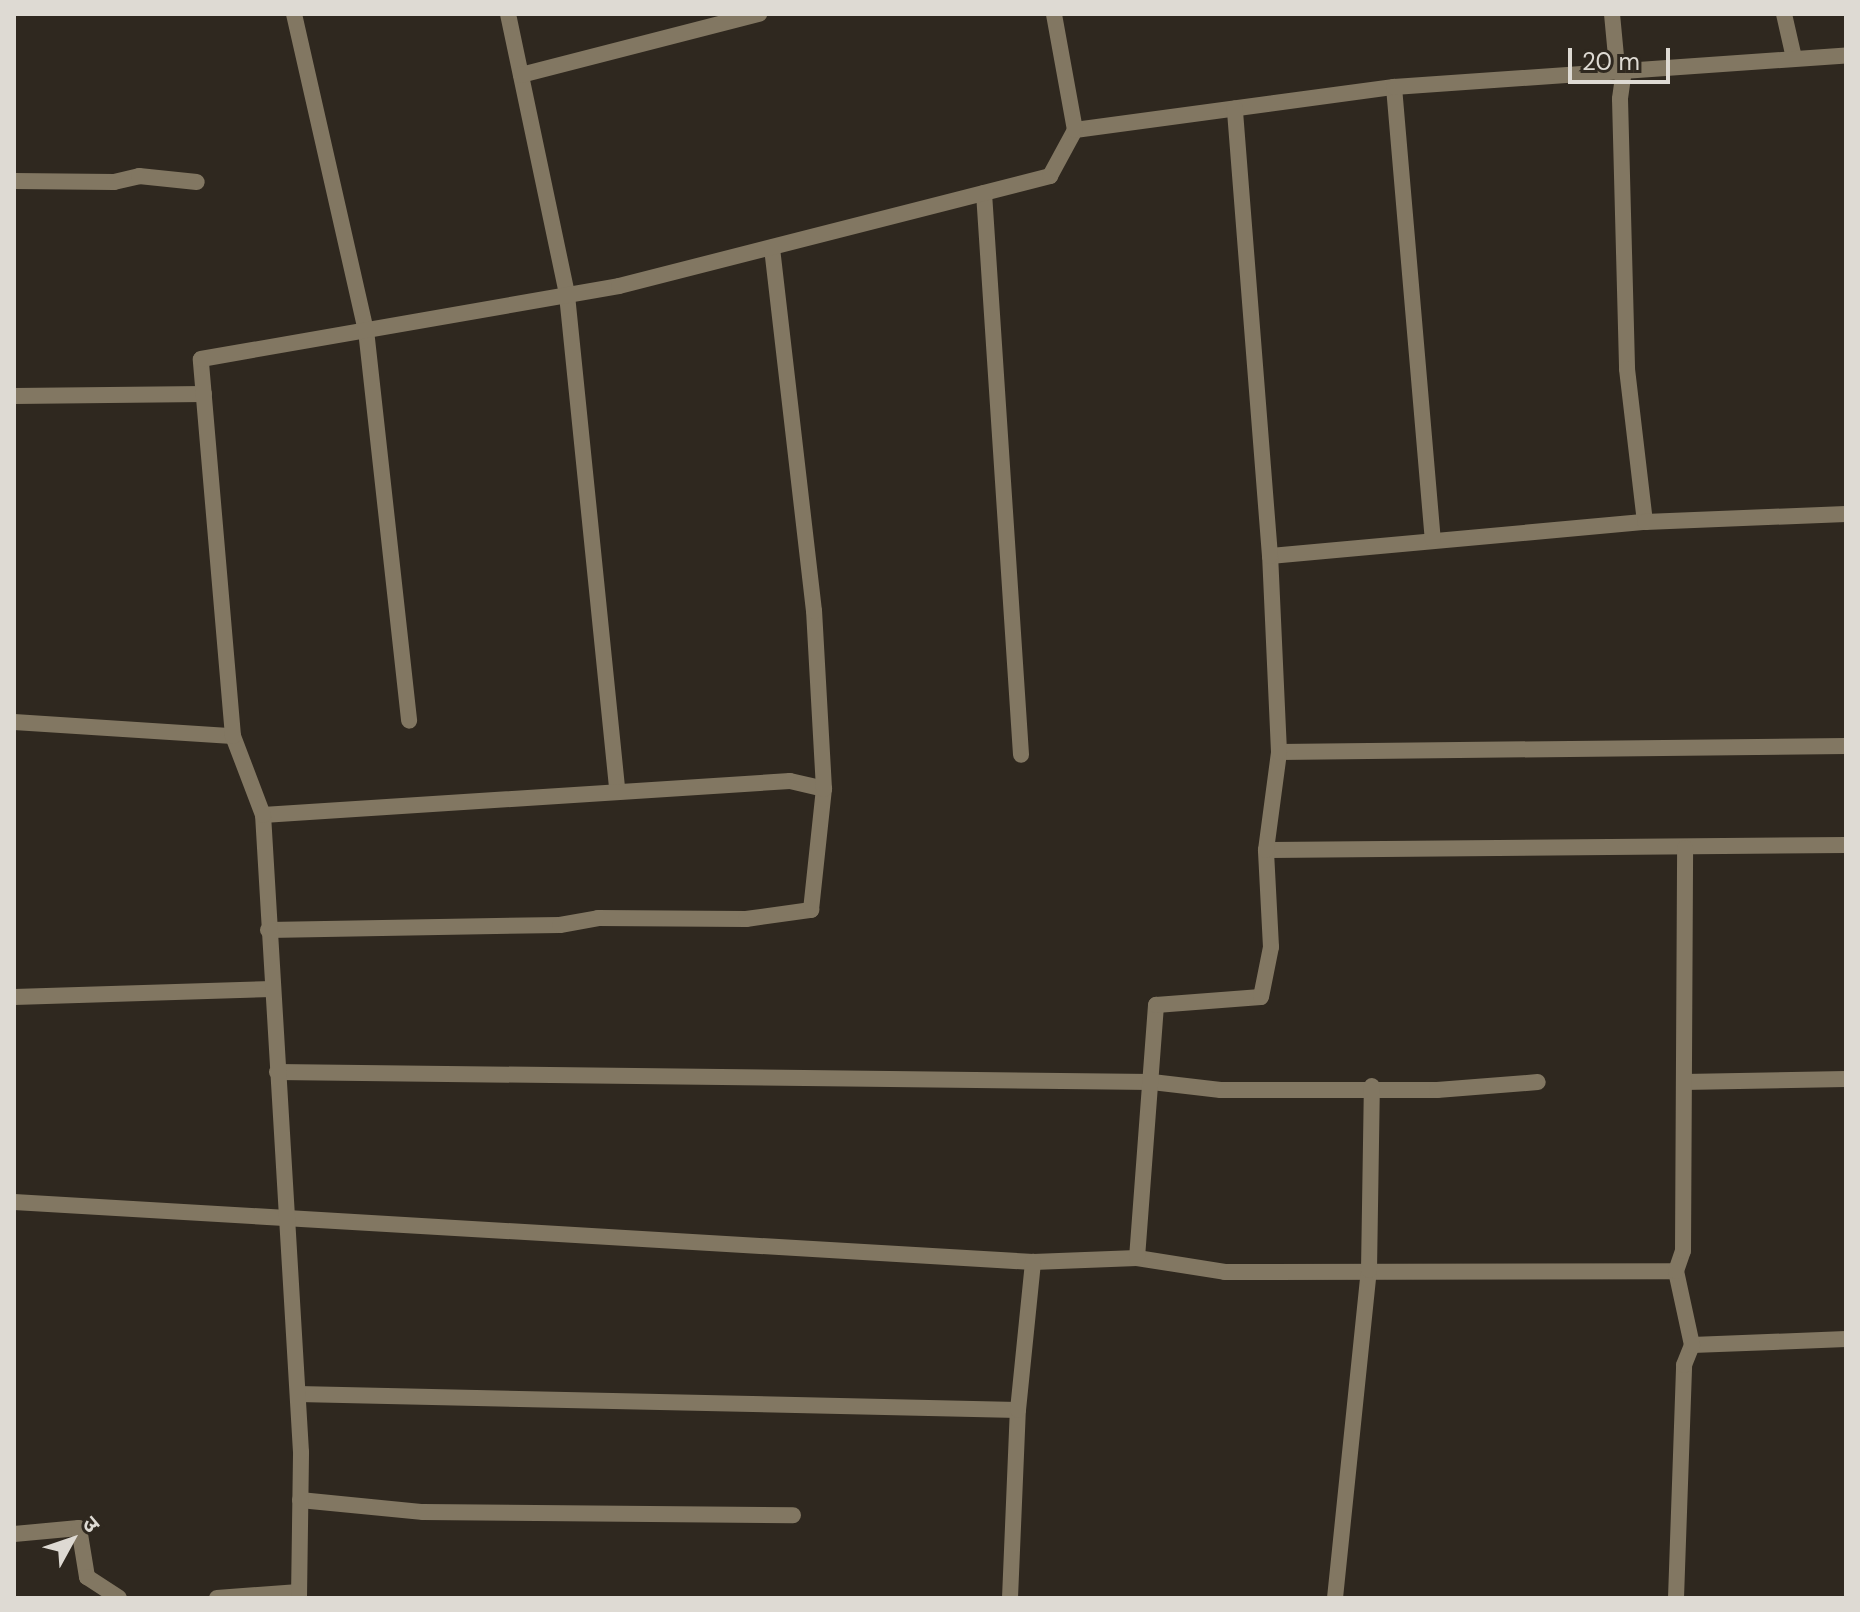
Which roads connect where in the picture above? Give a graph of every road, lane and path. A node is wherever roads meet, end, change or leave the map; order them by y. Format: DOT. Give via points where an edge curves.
graph roads {
  1 [pos="294,14"];
  2 [pos="508,14"];
  3 [pos="759,14"];
  4 [pos="1054,14"];
  5 [pos="1612,14"];
  6 [pos="1784,14"];
  7 [pos="726,18"];
  8 [pos="1846,55"];
  9 [pos="1794,58"];
  10 [pos="1624,70"];
  11 [pos="521,75"];
  12 [pos="1394,87"];
  13 [pos="1235,108"];
  14 [pos="1075,130"];
  15 [pos="14,181"];
  16 [pos="197,182"];
  17 [pos="984,193"];
  18 [pos="772,247"];
  19 [pos="567,295"];
  20 [pos="366,330"];
  21 [pos="204,394"];
  22 [pos="14,396"];
  23 [pos="1846,514"];
  24 [pos="1645,522"];
  25 [pos="1433,539"];
  26 [pos="1270,556"];
  27 [pos="409,721"];
  28 [pos="14,722"];
  29 [pos="233,736"];
  30 [pos="1846,746"];
  31 [pos="1279,752"];
  32 [pos="1021,755"];
  33 [pos="824,789"];
  34 [pos="617,791"];
  35 [pos="263,815"];
  36 [pos="1846,845"];
  37 [pos="1685,848"];
  38 [pos="1266,850"];
  39 [pos="268,930"];
  40 [pos="272,989"];
  41 [pos="14,997"];
  42 [pos="277,1072"];
  43 [pos="1846,1079"];
  44 [pos="1152,1082"];
  45 [pos="1538,1082"];
  46 [pos="1684,1082"];
  47 [pos="1372,1086"];
  48 [pos="14,1202"];
  49 [pos="286,1215"];
  50 [pos="1137,1258"];
  51 [pos="1033,1262"];
  52 [pos="1369,1270"];
  53 [pos="1676,1271"];
  54 [pos="1846,1339"];
  55 [pos="1692,1345"];
  56 [pos="298,1394"];
  57 [pos="1018,1410"];
  58 [pos="300,1500"];
  59 [pos="793,1515"];
  60 [pos="14,1534"];
  61 [pos="299,1595"];
  62 [pos="119,1598"];
  63 [pos="217,1598"];
  64 [pos="1010,1598"];
  65 [pos="1335,1598"];
  66 [pos="1676,1598"];
  1 -- 20 [label="street"];
  2 -- 11 [label="street"];
  3 -- 7 [label="street"];
  4 -- 14 [label="street"];
  5 -- 10 [label="street" via="1617,67"];
  6 -- 9 [label="street"];
  7 -- 11 [label="street"];
  8 -- 9 [label="street"];
  9 -- 10 [label="street"];
  10 -- 12 [label="street"];
  10 -- 24 [label="street" via="1620,99 1627,369"];
  11 -- 19 [label="street"];
  12 -- 13 [label="street"];
  12 -- 25 [label="street"];
  13 -- 14 [label="street"];
  13 -- 26 [label="street"];
  14 -- 17 [label="street" via="1050,176"];
  15 -- 16 [label="street" via="114,182 139,176"];
  17 -- 18 [label="street"];
  17 -- 32 [label="street"];
  18 -- 19 [label="street"];
  18 -- 33 [label="street" via="814,611"];
  19 -- 20 [label="street"];
  19 -- 34 [label="street"];
  20 -- 21 [label="street" via="201,359"];
  20 -- 27 [label="street"];
  21 -- 22 [label="street"];
  21 -- 29 [label="street"];
  23 -- 24 [label="street"];
  24 -- 25 [label="street"];
  25 -- 26 [label="street"];
  26 -- 31 [label="street"];
  28 -- 29 [label="street"];
  29 -- 35 [label="street"];
  30 -- 31 [label="street"];
  31 -- 38 [label="street"];
  33 -- 34 [label="street" via="790,781"];
  33 -- 39 [label="street" via="811,910 746,919 598,918 560,925"];
  34 -- 35 [label="street"];
  35 -- 39 [label="street"];
  36 -- 37 [label="street"];
  37 -- 38 [label="street"];
  37 -- 46 [label="street"];
  38 -- 44 [label="street" via="1271,947 1261,997 1156,1005"];
  39 -- 40 [label="street"];
  40 -- 41 [label="street"];
  40 -- 42 [label="street"];
  42 -- 44 [label="street"];
  42 -- 49 [label="street"];
  43 -- 46 [label="street"];
  44 -- 47 [label="street" via="1221,1090"];
  44 -- 50 [label="street"];
  45 -- 47 [label="street" via="1437,1090"];
  46 -- 53 [label="street" via="1683,1251"];
  47 -- 52 [label="street"];
  48 -- 49 [label="street"];
  49 -- 51 [label="street"];
  49 -- 56 [label="street"];
  50 -- 51 [label="street"];
  50 -- 52 [label="street" via="1225,1272"];
  51 -- 57 [label="street"];
  52 -- 53 [label="street"];
  52 -- 65 [label="street"];
  53 -- 55 [label="street"];
  54 -- 55 [label="street"];
  55 -- 66 [label="street" via="1684,1365"];
  56 -- 57 [label="street"];
  56 -- 58 [label="street"];
  57 -- 64 [label="street"];
  58 -- 59 [label="street" via="423,1512"];
  58 -- 61 [label="street"];
  60 -- 62 [label="street" via="79,1528 87,1577"];
  61 -- 63 [label="street"];
}
